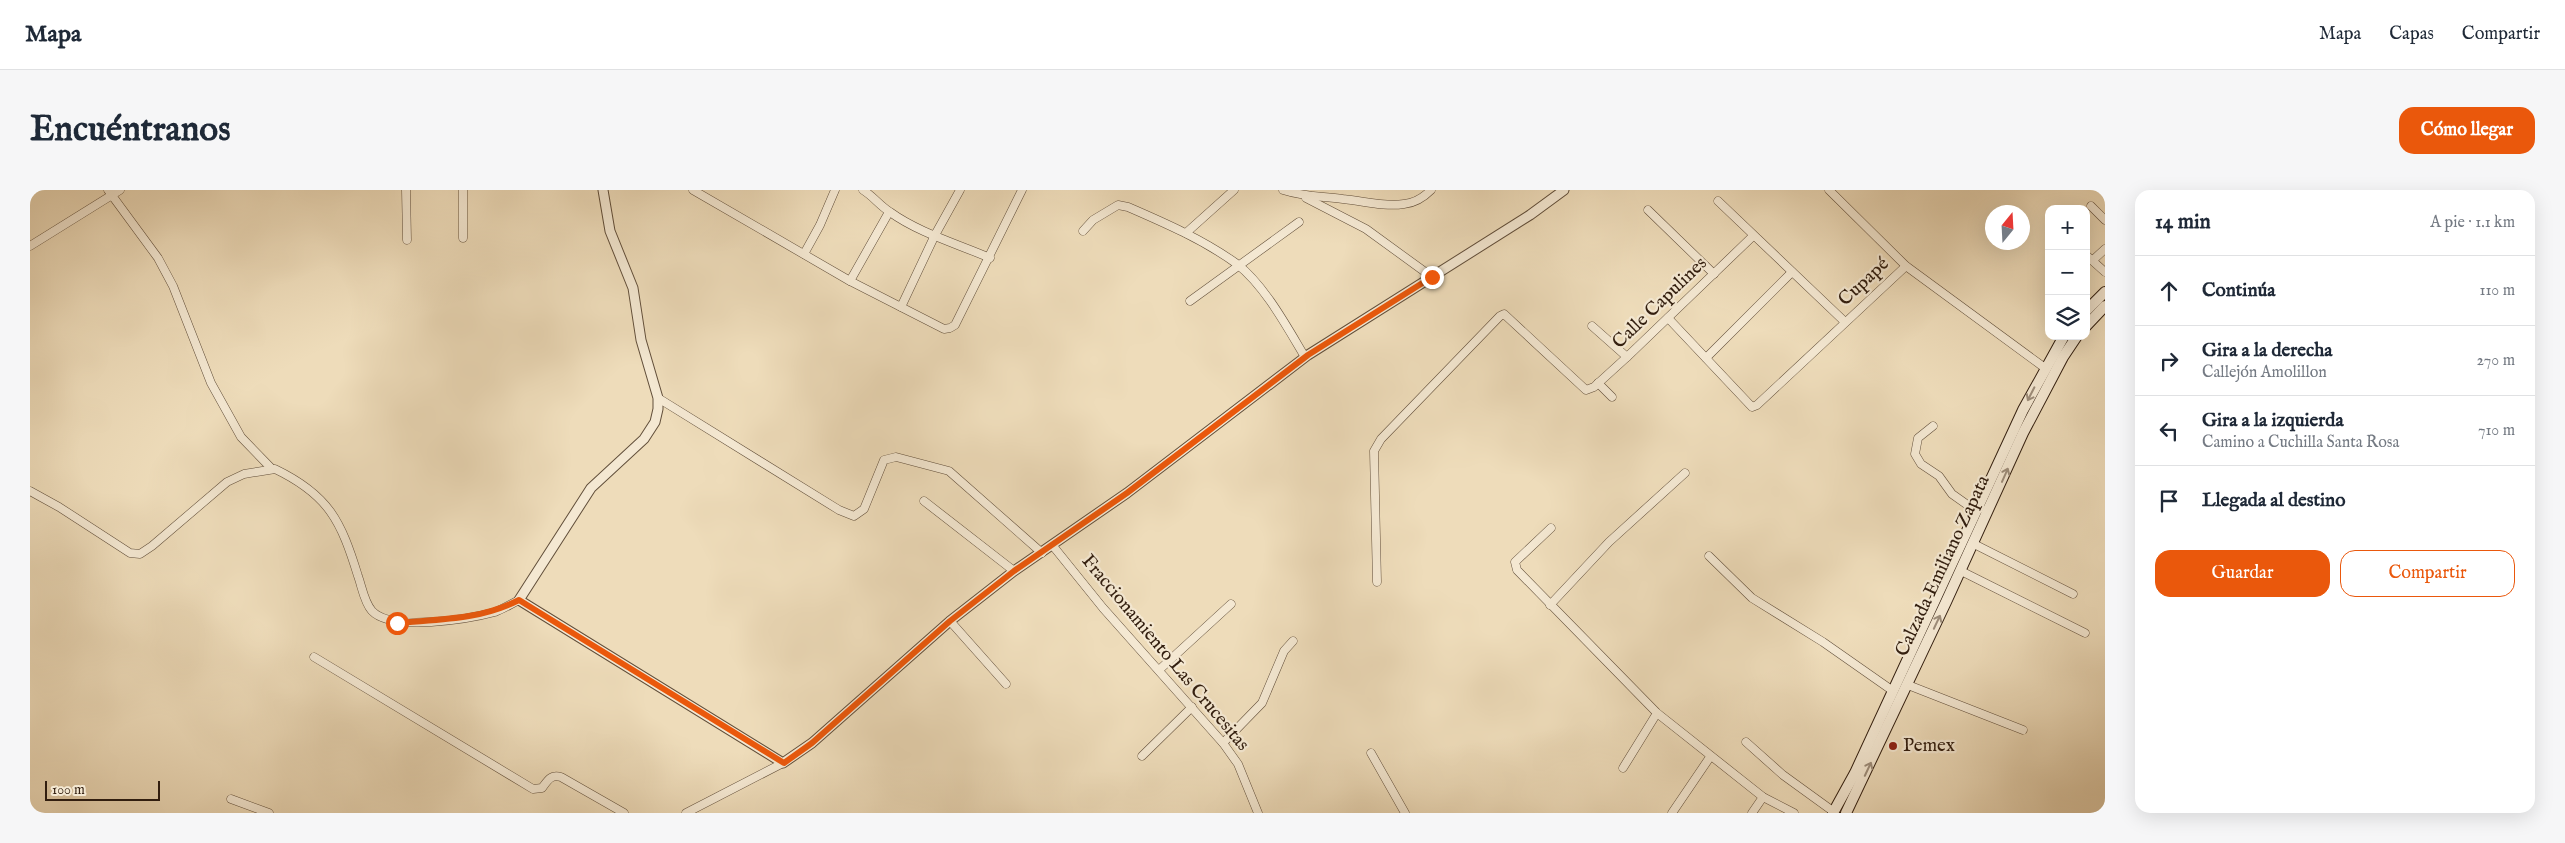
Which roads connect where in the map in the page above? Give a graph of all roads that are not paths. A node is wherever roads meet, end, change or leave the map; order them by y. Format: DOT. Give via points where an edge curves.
graph roads {
  1 [pos="120,190"];
  2 [pos="406,190"];
  3 [pos="463,190"];
  4 [pos="603,190"];
  5 [pos="693,190"];
  6 [pos="835,190"];
  7 [pos="863,190"];
  8 [pos="960,190"];
  9 [pos="1022,190"];
  10 [pos="1234,190"];
  11 [pos="1283,190"];
  12 [pos="1431,190"];
  13 [pos="1564,190"];
  14 [pos="1829,190"];
  15 [pos="110,192"];
  16 [pos="701,193"];
  17 [pos="1304,197"];
  18 [pos="1718,201"];
  19 [pos="2091,206"];
  20 [pos="1648,210"];
  21 [pos="889,212"];
  22 [pos="2105,220"];
  23 [pos="1299,222"];
  24 [pos="1083,231"];
  25 [pos="1186,233"];
  26 [pos="935,235"];
  27 [pos="1753,236"];
  28 [pos="463,238"];
  29 [pos="407,240"];
  30 [pos="30,246"];
  31 [pos="2105,249"];
  32 [pos="804,254"];
  33 [pos="2090,257"];
  34 [pos="990,258"];
  35 [pos="2090,259"];
  36 [pos="1238,265"];
  37 [pos="1906,266"];
  38 [pos="1792,272"];
  39 [pos="2105,272"];
  40 [pos="1714,274"];
  41 [pos="1432,277"];
  42 [pos="850,281"];
  43 [pos="2105,292"];
  44 [pos="1190,301"];
  45 [pos="2105,306"];
  46 [pos="901,307"];
  47 [pos="2090,307"];
  48 [pos="1668,318"];
  49 [pos="1845,322"];
  50 [pos="2090,322"];
  51 [pos="1592,326"];
  52 [pos="2062,340"];
  53 [pos="2074,340"];
  54 [pos="1305,357"];
  55 [pos="1627,357"];
  56 [pos="1706,358"];
  57 [pos="2045,368"];
  58 [pos="1598,383"];
  59 [pos="1612,397"];
  60 [pos="658,398"];
  61 [pos="1933,426"];
  62 [pos="272,469"];
  63 [pos="1685,472"];
  64 [pos="30,491"];
  65 [pos="924,501"];
  66 [pos="1976,511"];
  67 [pos="1551,528"];
  68 [pos="1974,544"];
  69 [pos="1053,546"];
  70 [pos="1042,553"];
  71 [pos="1709,556"];
  72 [pos="1014,571"];
  73 [pos="1961,571"];
  74 [pos="1377,582"];
  75 [pos="2073,594"];
  76 [pos="519,600"];
  77 [pos="1231,604"];
  78 [pos="1550,605"];
  79 [pos="950,621"];
  80 [pos="2085,632"];
  81 [pos="1293,641"];
  82 [pos="314,658"];
  83 [pos="1160,670"];
  84 [pos="1006,684"];
  85 [pos="1908,685"];
  86 [pos="1893,691"];
  87 [pos="1192,708"];
  88 [pos="1657,713"];
  89 [pos="2023,730"];
  90 [pos="1746,742"];
  91 [pos="1223,743"];
  92 [pos="1371,753"];
  93 [pos="1142,756"];
  94 [pos="1710,757"];
  95 [pos="784,763"];
  96 [pos="1623,768"];
  97 [pos="1762,798"];
  98 [pos="232,799"];
  99 [pos="1834,812"];
  100 [pos="269,813"];
  101 [pos="624,813"];
  102 [pos="686,813"];
  103 [pos="1258,813"];
  104 [pos="1405,813"];
  105 [pos="1672,813"];
  106 [pos="1752,813"];
  107 [pos="1794,813"];
  108 [pos="1847,813"];
  1 -- 15 [label="street"];
  2 -- 29 [label="street"];
  3 -- 28 [label="street"];
  4 -- 60 [label="street" via="610,230 633,288 641,340"];
  5 -- 16 [label="street"];
  6 -- 32 [label="street"];
  7 -- 21 [label="street"];
  8 -- 26 [label="street"];
  9 -- 34 [label="street"];
  10 -- 25 [label="street"];
  11 -- 17 [label="street"];
  12 -- 17 [label="street" via="1406,204 1388,205"];
  13 -- 41 [label="street"];
  14 -- 37 [label="street"];
  15 -- 30 [label="street"];
  15 -- 62 [label="street" via="158,258 173,286 210,383 228,416 241,438"];
  16 -- 32 [label="street"];
  17 -- 41 [label="street" via="1366,230"];
  18 -- 27 [label="street"];
  19 -- 22 [label="street"];
  20 -- 40 [label="street"];
  21 -- 26 [label="street"];
  21 -- 42 [label="street"];
  23 -- 36 [label="street"];
  24 -- 25 [label="street" via="1093,220 1118,205"];
  25 -- 36 [label="street"];
  26 -- 34 [label="street"];
  26 -- 46 [label="street"];
  27 -- 38 [label="street"];
  27 -- 40 [label="street, Calle Capulines"];
  31 -- 33 [label="street"];
  32 -- 42 [label="street"];
  34 -- 46 [label="street" via="955,325 950,328 932,324"];
  35 -- 39 [label="street"];
  36 -- 44 [label="street"];
  36 -- 54 [label="street" via="1274,305"];
  37 -- 49 [label="street, Cupapé"];
  37 -- 57 [label="street"];
  38 -- 49 [label="street"];
  38 -- 56 [label="street"];
  40 -- 48 [label="street, Calle Capulines"];
  41 -- 54 [label="street"];
  42 -- 46 [label="street"];
  43 -- 47 [label="main road"];
  45 -- 50 [label="main road"];
  48 -- 55 [label="street, Calle Capulines"];
  48 -- 56 [label="street"];
  49 -- 56 [label="street, Cupapé" via="1758,405 1752,407"];
  51 -- 55 [label="street"];
  52 -- 57 [label="main road, Calzada Emiliano Zapata"];
  68 -- 53 [label="main road, Calzada Emiliano Zapata, one-way" via="2023,433"];
  54 -- 69 [label="street"];
  55 -- 58 [label="street, Calle Capulines"];
  57 -- 66 [label="main road, Calzada Emiliano Zapata, one-way"];
  58 -- 59 [label="street"];
  58 -- 74 [label="street, Calle Capulines" via="1586,390 1504,314 1381,439 1374,450"];
  60 -- 70 [label="street" via="839,510 854,516 864,509 884,460 896,457 949,471"];
  60 -- 76 [label="street" via="655,422 648,434 591,488"];
  61 -- 66 [label="street" via="1918,438 1915,454 1921,464 1939,476 1952,494"];
  62 -- 64 [label="street" via="244,474 227,482 140,554 130,553"];
  62 -- 76 [label="street" via="289,475 310,489 332,510 346,536 366,601 382,618 397,623 469,617 497,611"];
  63 -- 78 [label="street" via="1609,542"];
  65 -- 72 [label="street"];
  66 -- 86 [label="main road, Calzada Emiliano Zapata"];
  67 -- 78 [label="street" via="1514,566"];
  68 -- 73 [label="main road, Calzada Emiliano Zapata"];
  68 -- 75 [label="street"];
  69 -- 70 [label="street"];
  69 -- 83 [label="street, Fraccionamiento Las Crucesitas" via="1103,608"];
  70 -- 72 [label="street"];
  71 -- 86 [label="street" via="1752,598"];
  72 -- 79 [label="street"];
  73 -- 80 [label="street"];
  85 -- 73 [label="main road, Calzada Emiliano Zapata, one-way"];
  76 -- 95 [label="street"];
  77 -- 83 [label="street"];
  78 -- 88 [label="street"];
  79 -- 84 [label="street"];
  79 -- 95 [label="street" via="812,743"];
  81 -- 91 [label="street" via="1284,651 1262,703"];
  82 -- 101 [label="street" via="534,789 542,788 555,775 561,776"];
  83 -- 87 [label="street, Fraccionamiento Las Crucesitas"];
  85 -- 89 [label="street"];
  108 -- 85 [label="main road, Calzada Emiliano Zapata, one-way"];
  86 -- 99 [label="main road, Calzada Emiliano Zapata"];
  87 -- 91 [label="street, Fraccionamiento Las Crucesitas"];
  87 -- 93 [label="street"];
  88 -- 94 [label="street"];
  88 -- 96 [label="street"];
  90 -- 99 [label="street" via="1783,775"];
  91 -- 103 [label="street, Fraccionamiento Las Crucesitas" via="1238,764"];
  92 -- 104 [label="street"];
  94 -- 97 [label="street"];
  94 -- 105 [label="street"];
  95 -- 102 [label="street"];
  97 -- 106 [label="street"];
  97 -- 107 [label="street"];
  98 -- 100 [label="street"];
}
